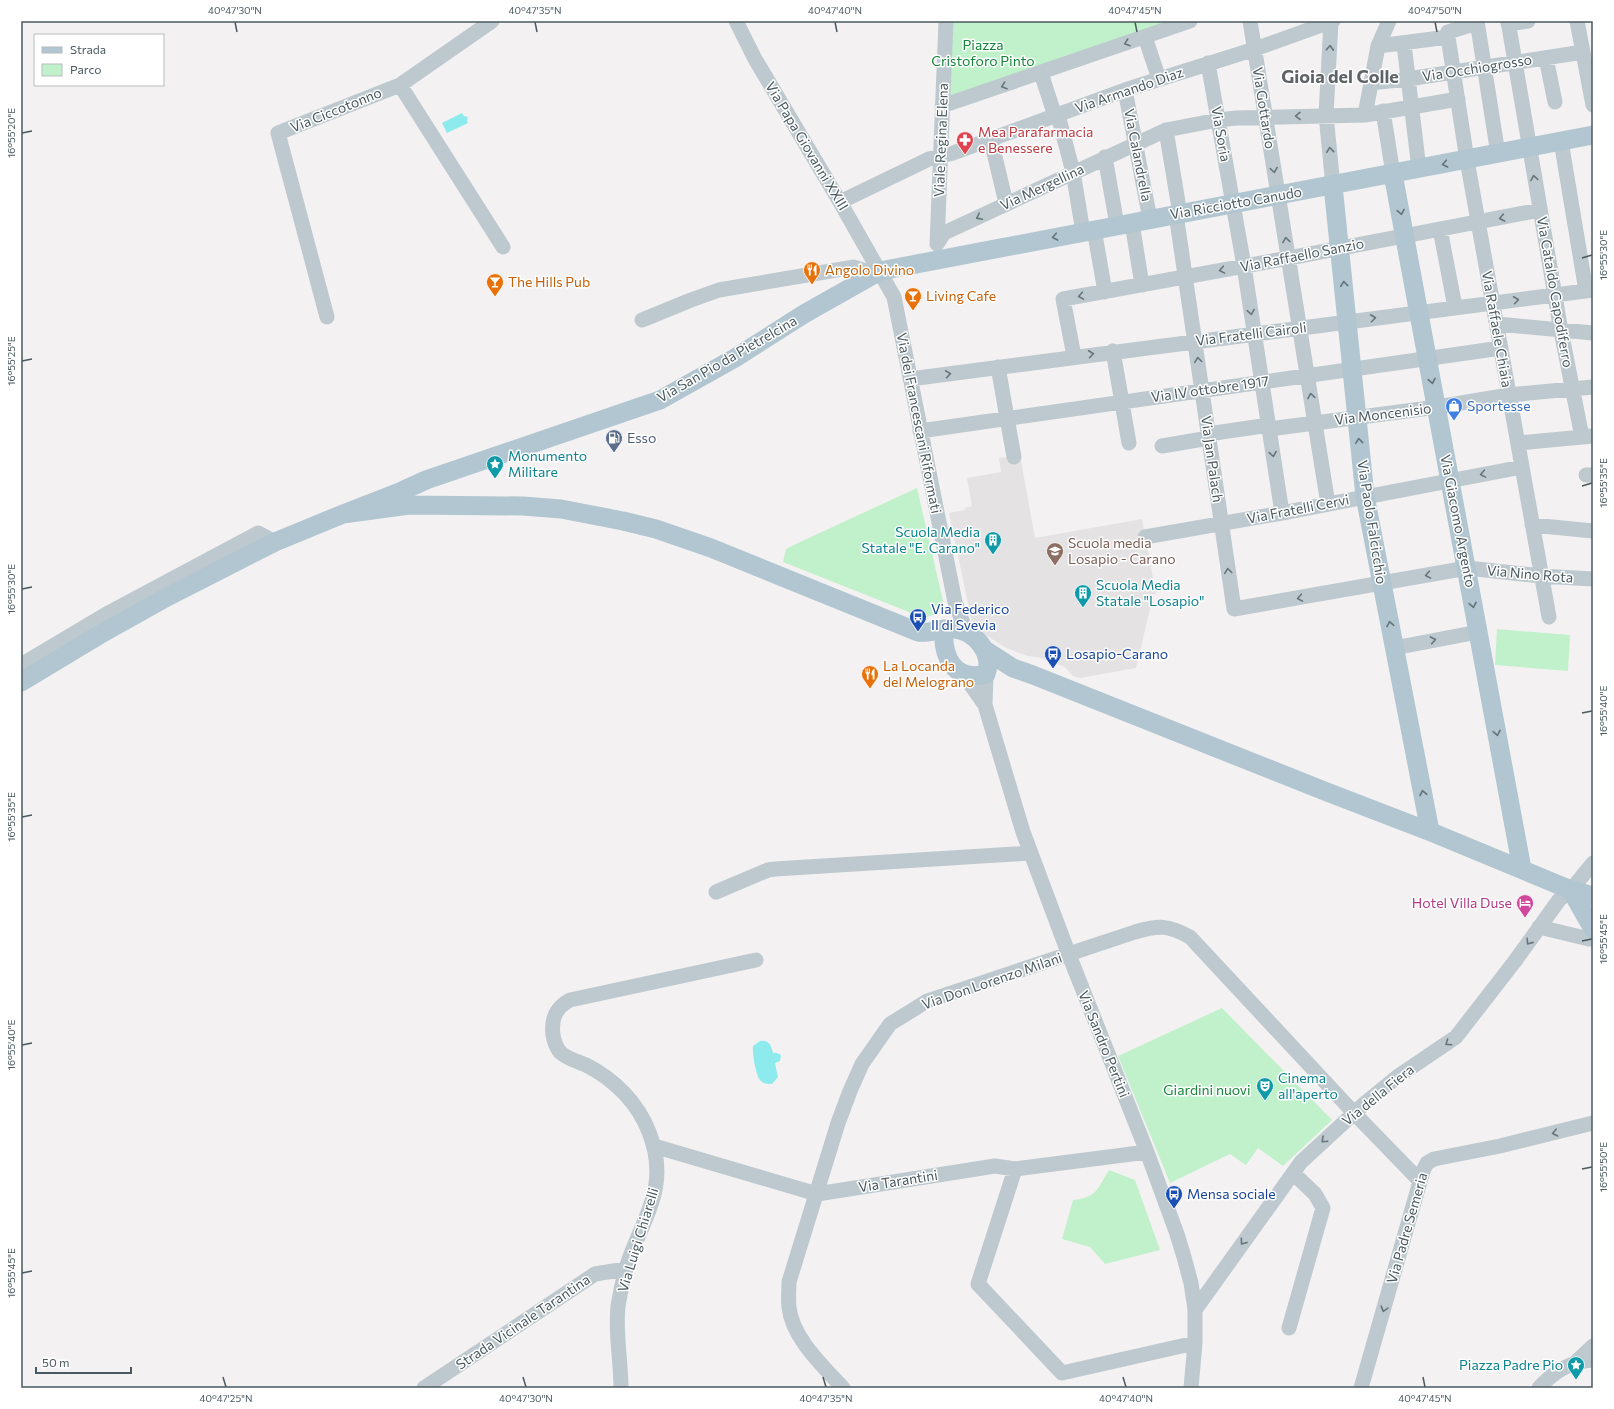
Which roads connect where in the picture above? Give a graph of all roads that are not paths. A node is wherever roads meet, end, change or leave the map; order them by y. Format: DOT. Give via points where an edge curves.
graph roads {
  1 [pos="492,21"];
  2 [pos="736,21"];
  3 [pos="946,21"];
  4 [pos="1190,21"];
  5 [pos="1250,21"];
  6 [pos="1332,21"];
  7 [pos="1390,21"];
  8 [pos="1528,21"];
  9 [pos="1577,21"];
  10 [pos="1477,22"];
  11 [pos="1508,23"];
  12 [pos="1145,37"];
  13 [pos="1448,37"];
  14 [pos="1404,44"];
  15 [pos="1378,46"];
  16 [pos="1255,49"];
  17 [pos="1583,52"];
  18 [pos="1546,58"];
  19 [pos="1515,62"];
  20 [pos="1208,63"];
  21 [pos="1484,67"];
  22 [pos="1453,72"];
  23 [pos="1041,73"];
  24 [pos="1159,79"];
  25 [pos="1408,79"];
  26 [pos="1370,83"];
  27 [pos="400,85"];
  28 [pos="1125,90"];
  29 [pos="1458,99"];
  30 [pos="1555,102"];
  31 [pos="1593,105"];
  32 [pos="942,106"];
  33 [pos="1411,106"];
  34 [pos="1383,111"];
  35 [pos="1326,115"];
  36 [pos="1365,115"];
  37 [pos="1056,116"];
  38 [pos="1266,116"];
  39 [pos="1218,120"];
  40 [pos="1166,130"];
  41 [pos="1593,135"];
  42 [pos="991,140"];
  43 [pos="1561,142"];
  44 [pos="1135,144"];
  45 [pos="1528,148"];
  46 [pos="1498,154"];
  47 [pos="941,156"];
  48 [pos="1105,158"];
  49 [pos="1467,160"];
  50 [pos="1419,169"];
  51 [pos="1073,172"];
  52 [pos="1393,174"];
  53 [pos="1333,186"];
  54 [pos="1278,196"];
  55 [pos="840,202"];
  56 [pos="1006,203"];
  57 [pos="1233,204"];
  58 [pos="1540,210"];
  59 [pos="1178,214"];
  60 [pos="1133,222"];
  61 [pos="1478,222"];
  62 [pos="1440,229"];
  63 [pos="1089,231"];
  64 [pos="1406,236"];
  65 [pos="503,247"];
  66 [pos="1340,248"];
  67 [pos="1586,249"];
  68 [pos="940,251"];
  69 [pos="1288,258"];
  70 [pos="1244,266"];
  71 [pos="877,272"];
  72 [pos="1186,277"];
  73 [pos="1142,284"];
  74 [pos="1589,290"];
  75 [pos="1105,292"];
  76 [pos="1554,295"];
  77 [pos="1492,302"];
  78 [pos="1455,307"];
  79 [pos="1419,312"];
  80 [pos="327,317"];
  81 [pos="642,320"];
  82 [pos="1348,321"];
  83 [pos="1497,324"];
  84 [pos="1300,327"];
  85 [pos="1561,331"];
  86 [pos="1593,333"];
  87 [pos="1254,334"];
  88 [pos="1195,341"];
  89 [pos="1501,348"];
  90 [pos="1114,351"];
  91 [pos="1074,356"];
  92 [pos="1428,358"];
  93 [pos="998,367"];
  94 [pos="1352,369"];
  95 [pos="1307,375"];
  96 [pos="910,379"];
  97 [pos="1262,382"];
  98 [pos="1593,387"];
  99 [pos="1573,389"];
  100 [pos="1202,390"];
  101 [pos="1509,395"];
  102 [pos="1122,402"];
  103 [pos="1437,407"];
  104 [pos="1357,417"];
  105 [pos="1007,418"];
  106 [pos="1315,422"];
  107 [pos="1269,427"];
  108 [pos="920,431"];
  109 [pos="1209,436"];
  110 [pos="1588,436"];
  111 [pos="1129,443"];
  112 [pos="1518,443"];
  113 [pos="1162,446"];
  114 [pos="1014,457"];
  115 [pos="1522,466"];
  116 [pos="1450,480"];
  117 [pos="1365,496"];
  118 [pos="1328,504"];
  119 [pos="1282,513"];
  120 [pos="343,514"];
  121 [pos="1221,524"];
  122 [pos="1532,525"];
  123 [pos="1593,531"];
  124 [pos="1145,537"];
  125 [pos="275,542"];
  126 [pos="1466,568"];
  127 [pos="1541,576"];
  128 [pos="1593,579"];
  129 [pos="1382,583"];
  130 [pos="955,602"];
  131 [pos="1234,609"];
  132 [pos="1549,617"];
  133 [pos="944,629"];
  134 [pos="966,631"];
  135 [pos="1478,632"];
  136 [pos="925,633"];
  137 [pos="1394,648"];
  138 [pos="986,650"];
  139 [pos="947,658"];
  140 [pos="21,665"];
  141 [pos="1013,668"];
  142 [pos="987,671"];
  143 [pos="963,674"];
  144 [pos="21,682"];
  145 [pos="985,705"];
  146 [pos="1430,831"];
  147 [pos="1031,853"];
  148 [pos="1593,863"];
  149 [pos="1522,869"];
  150 [pos="1571,890"];
  151 [pos="716,892"];
  152 [pos="1593,896"];
  153 [pos="1539,927"];
  154 [pos="1593,929"];
  155 [pos="1593,939"];
  156 [pos="1069,955"];
  157 [pos="756,960"];
  158 [pos="1354,1113"];
  159 [pos="1593,1124"];
  160 [pos="654,1146"];
  161 [pos="1147,1152"];
  162 [pos="1014,1169"];
  163 [pos="1293,1172"];
  164 [pos="1420,1181"];
  165 [pos="816,1194"];
  166 [pos="626,1268"];
  167 [pos="1194,1310"];
  168 [pos="1289,1328"];
  169 [pos="1195,1343"];
  170 [pos="1593,1346"];
  171 [pos="1593,1360"];
  172 [pos="1574,1364"];
  173 [pos="424,1388"];
  174 [pos="621,1388"];
  175 [pos="843,1388"];
  176 [pos="1191,1388"];
  177 [pos="1361,1388"];
  178 [pos="1540,1388"];
  1 -- 27 [label="street, Via Ciccotonno"];
  2 -- 55 [label="street, Via Papa Giovanni XXIII" via="755,59"];
  3 -- 32 [label="street, Viale Regina Elena"];
  4 -- 12 [label="street"];
  5 -- 16 [label="street, Via Gottardo"];
  6 -- 16 [label="street, Via Armando Diaz"];
  35 -- 6 [label="street, one-way"];
  7 -- 15 [label="street"];
  8 -- 11 [label="street"];
  9 -- 17 [label="street"];
  10 -- 13 [label="street" via="1448,32"];
  10 -- 21 [label="street"];
  11 -- 19 [label="street, Via Cataldo Capodiferro"];
  12 -- 23 [label="street, one-way"];
  12 -- 24 [label="street"];
  13 -- 14 [label="street"];
  13 -- 22 [label="street, Via Raffaele Chiaia"];
  14 -- 15 [label="street"];
  14 -- 25 [label="street"];
  15 -- 26 [label="street"];
  16 -- 20 [label="street, Via Armando Diaz"];
  16 -- 38 [label="street, Via Gottardo"];
  17 -- 18 [label="street, Via Occhiogrosso"];
  17 -- 31 [label="street"];
  18 -- 19 [label="street, Via Occhiogrosso"];
  18 -- 30 [label="street"];
  19 -- 21 [label="street, Via Occhiogrosso"];
  19 -- 45 [label="street, Via Cataldo Capodiferro"];
  20 -- 24 [label="street, Via Armando Diaz"];
  20 -- 39 [label="street, Via Soria"];
  21 -- 22 [label="street, Via Occhiogrosso"];
  21 -- 46 [label="street"];
  22 -- 25 [label="street, Via Occhiogrosso"];
  22 -- 29 [label="street, Via Raffaele Chiaia"];
  23 -- 32 [label="street, one-way"];
  23 -- 37 [label="street"];
  24 -- 28 [label="street, Via Armando Diaz"];
  25 -- 26 [label="street, Via Occhiogrosso"];
  25 -- 33 [label="street"];
  26 -- 36 [label="street"];
  27 -- 65 [label="street"];
  27 -- 80 [label="street, Via Ciccotonno" via="278,134"];
  28 -- 37 [label="street, Via Armando Diaz"];
  28 -- 44 [label="street, Via Calandrella"];
  29 -- 33 [label="street, Via Mergellina"];
  29 -- 49 [label="street, Via Raffaele Chiaia"];
  32 -- 47 [label="street, Viale Regina Elena"];
  33 -- 34 [label="street, Via Mergellina"];
  33 -- 50 [label="street"];
  34 -- 36 [label="street, Via Mergellina"];
  34 -- 52 [label="street"];
  35 -- 36 [label="street, Via Mergellina"];
  35 -- 38 [label="street, Via Mergellina, one-way"];
  53 -- 35 [label="street, one-way"];
  37 -- 42 [label="street, Via Armando Diaz"];
  37 -- 51 [label="street"];
  38 -- 39 [label="street, Via Mergellina"];
  38 -- 54 [label="street, Via Gottardo, one-way"];
  39 -- 40 [label="street, Via Mergellina"];
  39 -- 57 [label="street, Via Soria"];
  40 -- 44 [label="street, Via Mergellina"];
  40 -- 59 [label="street, Via Jan Palach"];
  41 -- 43 [label="main road, Via Ricciotto Canudo"];
  42 -- 47 [label="street, Via Armando Diaz"];
  42 -- 56 [label="street"];
  43 -- 45 [label="main road, Via Ricciotto Canudo"];
  43 -- 67 [label="street"];
  44 -- 48 [label="street, Via Mergellina"];
  44 -- 60 [label="street, Via Calandrella"];
  45 -- 46 [label="main road, Via Ricciotto Canudo"];
  58 -- 45 [label="street, Via Cataldo Capodiferro, one-way"];
  46 -- 49 [label="main road, Via Ricciotto Canudo"];
  47 -- 55 [label="street, Via Armando Diaz" via="929,159"];
  47 -- 68 [label="street, Viale Regina Elena"];
  48 -- 51 [label="street, Via Mergellina"];
  48 -- 60 [label="street"];
  49 -- 50 [label="main road, Via Ricciotto Canudo, one-way"];
  49 -- 61 [label="street, Via Raffaele Chiaia"];
  50 -- 52 [label="main road, Via Ricciotto Canudo"];
  51 -- 56 [label="street, Via Mergellina"];
  51 -- 63 [label="street"];
  52 -- 53 [label="main road, Via Ricciotto Canudo"];
  52 -- 64 [label="main road, Via Giacomo Argento, one-way"];
  53 -- 54 [label="main road, Via Ricciotto Canudo"];
  53 -- 66 [label="main road, Via Paolo Falcicchio"];
  54 -- 57 [label="main road, Via Ricciotto Canudo"];
  69 -- 54 [label="street, Via Gottardo, one-way"];
  55 -- 71 [label="street, Via Papa Giovanni XXIII"];
  56 -- 68 [label="street, Via Mergellina, one-way" via="944,233"];
  57 -- 59 [label="main road, Via Ricciotto Canudo"];
  57 -- 70 [label="street, Via Soria"];
  58 -- 61 [label="street, Via Raffaello Sanzio, one-way"];
  58 -- 76 [label="street, Via Cataldo Capodiferro"];
  59 -- 60 [label="main road, Via Ricciotto Canudo"];
  59 -- 72 [label="street, Via Jan Palach"];
  60 -- 63 [label="main road, Via Ricciotto Canudo"];
  60 -- 73 [label="street"];
  61 -- 62 [label="street, Via Raffaello Sanzio"];
  61 -- 77 [label="street, Via Raffaele Chiaia"];
  62 -- 64 [label="street, Via Raffaello Sanzio"];
  62 -- 78 [label="street"];
  63 -- 68 [label="main road, Via Ricciotto Canudo, one-way"];
  63 -- 75 [label="street"];
  64 -- 66 [label="street, Via Raffaello Sanzio"];
  64 -- 79 [label="main road, Via Giacomo Argento"];
  66 -- 69 [label="street, Via Raffaello Sanzio"];
  82 -- 66 [label="main road, Via Paolo Falcicchio, one-way"];
  67 -- 74 [label="street"];
  68 -- 71 [label="main road, Via Ricciotto Canudo"];
  69 -- 70 [label="street, Via Raffaello Sanzio"];
  69 -- 84 [label="street, Via Gottardo"];
  70 -- 72 [label="street, Via Raffaello Sanzio, one-way"];
  70 -- 87 [label="street, Via Soria, one-way"];
  71 -- 81 [label="street" via="854,267 719,290"];
  71 -- 96 [label="street, Via dei Francescani Riformati" via="892,292"];
  71 -- 120 [label="main road, Via San Pio da Pietrelcina" via="660,400 431,478"];
  72 -- 73 [label="street, Via Raffaello Sanzio"];
  72 -- 88 [label="street, Via Jan Palach"];
  73 -- 75 [label="street, Via Raffaello Sanzio"];
  74 -- 76 [label="street, Via Fratelli Cairoli"];
  75 -- 91 [label="street, Via Raffaello Sanzio, one-way" via="1064,299"];
  77 -- 76 [label="street, Via Fratelli Cairoli, one-way"];
  76 -- 85 [label="street, Via Cataldo Capodiferro"];
  77 -- 78 [label="street, Via Fratelli Cairoli"];
  77 -- 83 [label="street, Via Raffaele Chiaia"];
  78 -- 79 [label="street, Via Fratelli Cairoli"];
  82 -- 79 [label="street, Via Fratelli Cairoli, one-way"];
  79 -- 92 [label="main road, Via Giacomo Argento"];
  82 -- 84 [label="street, Via Fratelli Cairoli"];
  82 -- 94 [label="main road, Via Paolo Falcicchio"];
  83 -- 85 [label="street"];
  83 -- 89 [label="street, Via Raffaele Chiaia"];
  84 -- 87 [label="street, Via Fratelli Cairoli"];
  84 -- 95 [label="street, Via Gottardo"];
  85 -- 86 [label="street"];
  85 -- 99 [label="street, Via Cataldo Capodiferro"];
  87 -- 88 [label="street, Via Fratelli Cairoli"];
  87 -- 97 [label="street, Via Soria"];
  88 -- 90 [label="street, Via Fratelli Cairoli"];
  100 -- 88 [label="street, Via Jan Palach, one-way"];
  89 -- 92 [label="street, Via IV ottobre 1917"];
  89 -- 101 [label="street, Via Raffaele Chiaia"];
  91 -- 90 [label="street, Via Fratelli Cairoli, one-way"];
  90 -- 102 [label="street"];
  91 -- 93 [label="street, Via Fratelli Cairoli"];
  92 -- 94 [label="street, Via IV ottobre 1917"];
  92 -- 103 [label="main road, Via Giacomo Argento, one-way"];
  96 -- 93 [label="street, Via Fratelli Cairoli, one-way"];
  93 -- 105 [label="street"];
  94 -- 95 [label="street, Via IV ottobre 1917"];
  94 -- 104 [label="main road, Via Paolo Falcicchio"];
  95 -- 97 [label="street, Via IV ottobre 1917"];
  106 -- 95 [label="street, Via Gottardo, one-way"];
  96 -- 108 [label="street, Via dei Francescani Riformati"];
  97 -- 100 [label="street, Via IV ottobre 1917"];
  97 -- 107 [label="street, Via Soria"];
  98 -- 99 [label="street, Via Moncenisio"];
  99 -- 101 [label="street, Via Moncenisio"];
  99 -- 110 [label="street, Via Cataldo Capodiferro"];
  100 -- 102 [label="street, Via IV ottobre 1917"];
  100 -- 109 [label="street, Via Jan Palach"];
  101 -- 103 [label="street, Via Moncenisio"];
  101 -- 112 [label="street, Via Raffaele Chiaia"];
  102 -- 105 [label="street, Via IV ottobre 1917"];
  102 -- 111 [label="street"];
  103 -- 104 [label="street, Via Moncenisio"];
  103 -- 116 [label="main road, Via Giacomo Argento"];
  104 -- 106 [label="street, Via Moncenisio"];
  117 -- 104 [label="main road, Via Paolo Falcicchio, one-way"];
  105 -- 108 [label="street, Via IV ottobre 1917"];
  105 -- 114 [label="street"];
  106 -- 107 [label="street, Via Moncenisio"];
  106 -- 118 [label="street, Via Gottardo"];
  107 -- 109 [label="street, Via Moncenisio"];
  107 -- 119 [label="street, Via Soria, one-way"];
  108 -- 130 [label="street, Via dei Francescani Riformati"];
  109 -- 113 [label="street, Via Moncenisio"];
  109 -- 121 [label="street, Via Jan Palach"];
  110 -- 112 [label="street"];
  112 -- 115 [label="street, Via Raffaele Chiaia"];
  115 -- 116 [label="street, Via Fratelli Cervi, one-way"];
  115 -- 122 [label="street, Via Raffaele Chiaia"];
  116 -- 117 [label="street, Via Fratelli Cervi"];
  116 -- 126 [label="main road, Via Giacomo Argento"];
  117 -- 118 [label="street, Via Fratelli Cervi"];
  117 -- 129 [label="main road, Via Paolo Falcicchio"];
  118 -- 119 [label="street, Via Fratelli Cervi"];
  119 -- 121 [label="street, Via Fratelli Cervi"];
  120 -- 125 [label="main road"];
  120 -- 136 [label="main road" via="416,505 523,506 593,515 656,529 704,546"];
  121 -- 124 [label="street, Via Fratelli Cervi"];
  131 -- 121 [label="street, Via Jan Palach, one-way"];
  122 -- 123 [label="street"];
  122 -- 127 [label="street, Via Raffaele Chiaia"];
  125 -- 140 [label="street" via="258,533 110,612"];
  125 -- 144 [label="main road" via="146,608"];
  126 -- 127 [label="street, Via Nino Rota"];
  126 -- 129 [label="street, Via Nino Rota, one-way"];
  126 -- 135 [label="main road, Via Giacomo Argento, one-way"];
  127 -- 128 [label="street, Via Nino Rota"];
  127 -- 132 [label="street, Via Raffaele Chiaia"];
  129 -- 131 [label="street, Via Nino Rota, one-way"];
  137 -- 129 [label="main road, Via Paolo Falcicchio, one-way"];
  130 -- 133 [label="street"];
  130 -- 134 [label="street, Via dei Francescani Riformati"];
  133 -- 134 [label="main road"];
  133 -- 136 [label="main road"];
  133 -- 139 [label="main road" via="943,641"];
  134 -- 138 [label="main road"];
  137 -- 135 [label="street, one-way"];
  135 -- 149 [label="main road, Via Giacomo Argento, one-way"];
  136 -- 139 [label="main road"];
  146 -- 137 [label="main road, Via Paolo Falcicchio, one-way"];
  138 -- 141 [label="main road"];
  138 -- 142 [label="main road"];
  139 -- 143 [label="main road" via="954,668"];
  141 -- 142 [label="main road"];
  141 -- 146 [label="main road"];
  142 -- 143 [label="main road" via="975,677"];
  142 -- 145 [label="street"];
  143 -- 145 [label="street"];
  145 -- 147 [label="street, Via Sandro Pertini"];
  146 -- 149 [label="main road"];
  147 -- 151 [label="street" via="775,869"];
  147 -- 156 [label="street, Via Sandro Pertini"];
  148 -- 150 [label="street, Via della Fiera"];
  149 -- 150 [label="main road"];
  150 -- 152 [label="main road"];
  150 -- 153 [label="street, Via della Fiera" via="1559,900"];
  150 -- 154 [label="main road"];
  153 -- 155 [label="street"];
  153 -- 158 [label="street, Via della Fiera, one-way" via="1456,1037 1397,1077"];
  156 -- 158 [label="street, Via Don Lorenzo Milani" via="1156,926 1175,929 1190,936"];
  156 -- 161 [label="street, Via Sandro Pertini"];
  156 -- 165 [label="street, Via Don Lorenzo Milani" via="927,1001 890,1024 862,1064 838,1123"];
  157 -- 160 [label="street, Via Luigi Chiarelli" via="570,1000 563,1003 555,1012 553,1033 558,1050 568,1058 602,1075 626,1095 649,1131"];
  158 -- 163 [label="street, Via della Fiera, one-way" via="1300,1162"];
  158 -- 164 [label="street, Via Don Lorenzo Milani"];
  159 -- 164 [label="street, Via Padre Semeria, one-way" via="1434,1159 1427,1163"];
  160 -- 165 [label="street, Via Tarantini"];
  160 -- 166 [label="street, Via Luigi Chiarelli" via="658,1163 654,1199"];
  161 -- 162 [label="street, Via Tarantini"];
  161 -- 167 [label="street, Via Sandro Pertini" via="1177,1234 1191,1283"];
  162 -- 165 [label="street, Via Tarantini" via="995,1166"];
  162 -- 169 [label="street" via="978,1284 1062,1373"];
  163 -- 167 [label="street, Via della Fiera, one-way"];
  163 -- 168 [label="street" via="1314,1194 1323,1208"];
  164 -- 177 [label="street, Via Padre Semeria, one-way"];
  165 -- 175 [label="street, Via Don Lorenzo Milani" via="789,1282 788,1308 796,1330 808,1350"];
  166 -- 173 [label="street, Strada Vicinale Tarantina" via="595,1274"];
  166 -- 174 [label="street, Via Luigi Chiarelli" via="618,1307"];
  167 -- 169 [label="street, Via Sandro Pertini"];
  169 -- 176 [label="street, Via Sandro Pertini"];
  170 -- 172 [label="street"];
  171 -- 172 [label="street"];
  172 -- 178 [label="street" via="1554,1374"];
}
